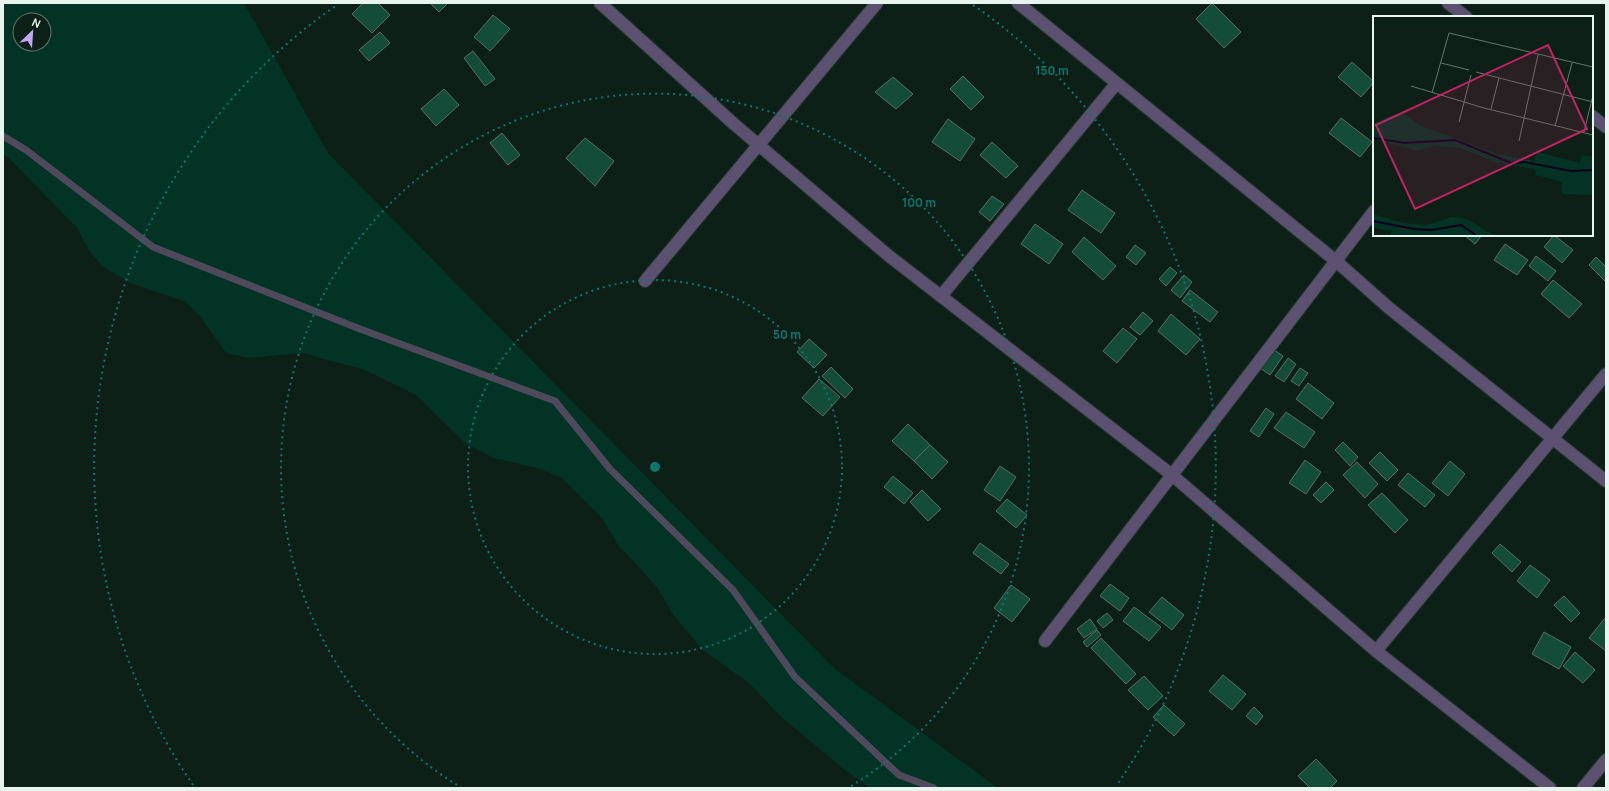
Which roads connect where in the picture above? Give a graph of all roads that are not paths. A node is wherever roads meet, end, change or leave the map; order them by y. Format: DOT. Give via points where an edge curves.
graph roads {
  1 [pos="600,3"];
  2 [pos="877,3"];
  3 [pos="1018,3"];
  4 [pos="1448,3"];
  5 [pos="1465,16"];
  6 [pos="1116,84"];
  7 [pos="1593,117"];
  8 [pos="1606,127"];
  9 [pos="759,145"];
  10 [pos="1373,212"];
  11 [pos="1336,261"];
  12 [pos="646,281"];
  13 [pos="941,296"];
  14 [pos="1606,374"];
  15 [pos="1553,438"];
  16 [pos="1172,475"];
  17 [pos="1606,481"];
  18 [pos="1045,641"];
  19 [pos="1376,651"];
  20 [pos="1606,760"];
  21 [pos="1550,788"];
  22 [pos="1583,788"];
  1 -- 9 [label="street"];
  2 -- 9 [label="street"];
  3 -- 6 [label="street"];
  4 -- 5 [label="street"];
  6 -- 11 [label="street"];
  6 -- 13 [label="street"];
  7 -- 8 [label="street"];
  9 -- 12 [label="street"];
  9 -- 13 [label="street" via="889,256"];
  10 -- 11 [label="street"];
  11 -- 15 [label="street" via="1389,308"];
  11 -- 16 [label="street"];
  13 -- 16 [label="street"];
  14 -- 15 [label="street"];
  15 -- 17 [label="street"];
  15 -- 19 [label="street"];
  16 -- 18 [label="street"];
  16 -- 19 [label="street"];
  19 -- 21 [label="street"];
  20 -- 22 [label="street"];
}
